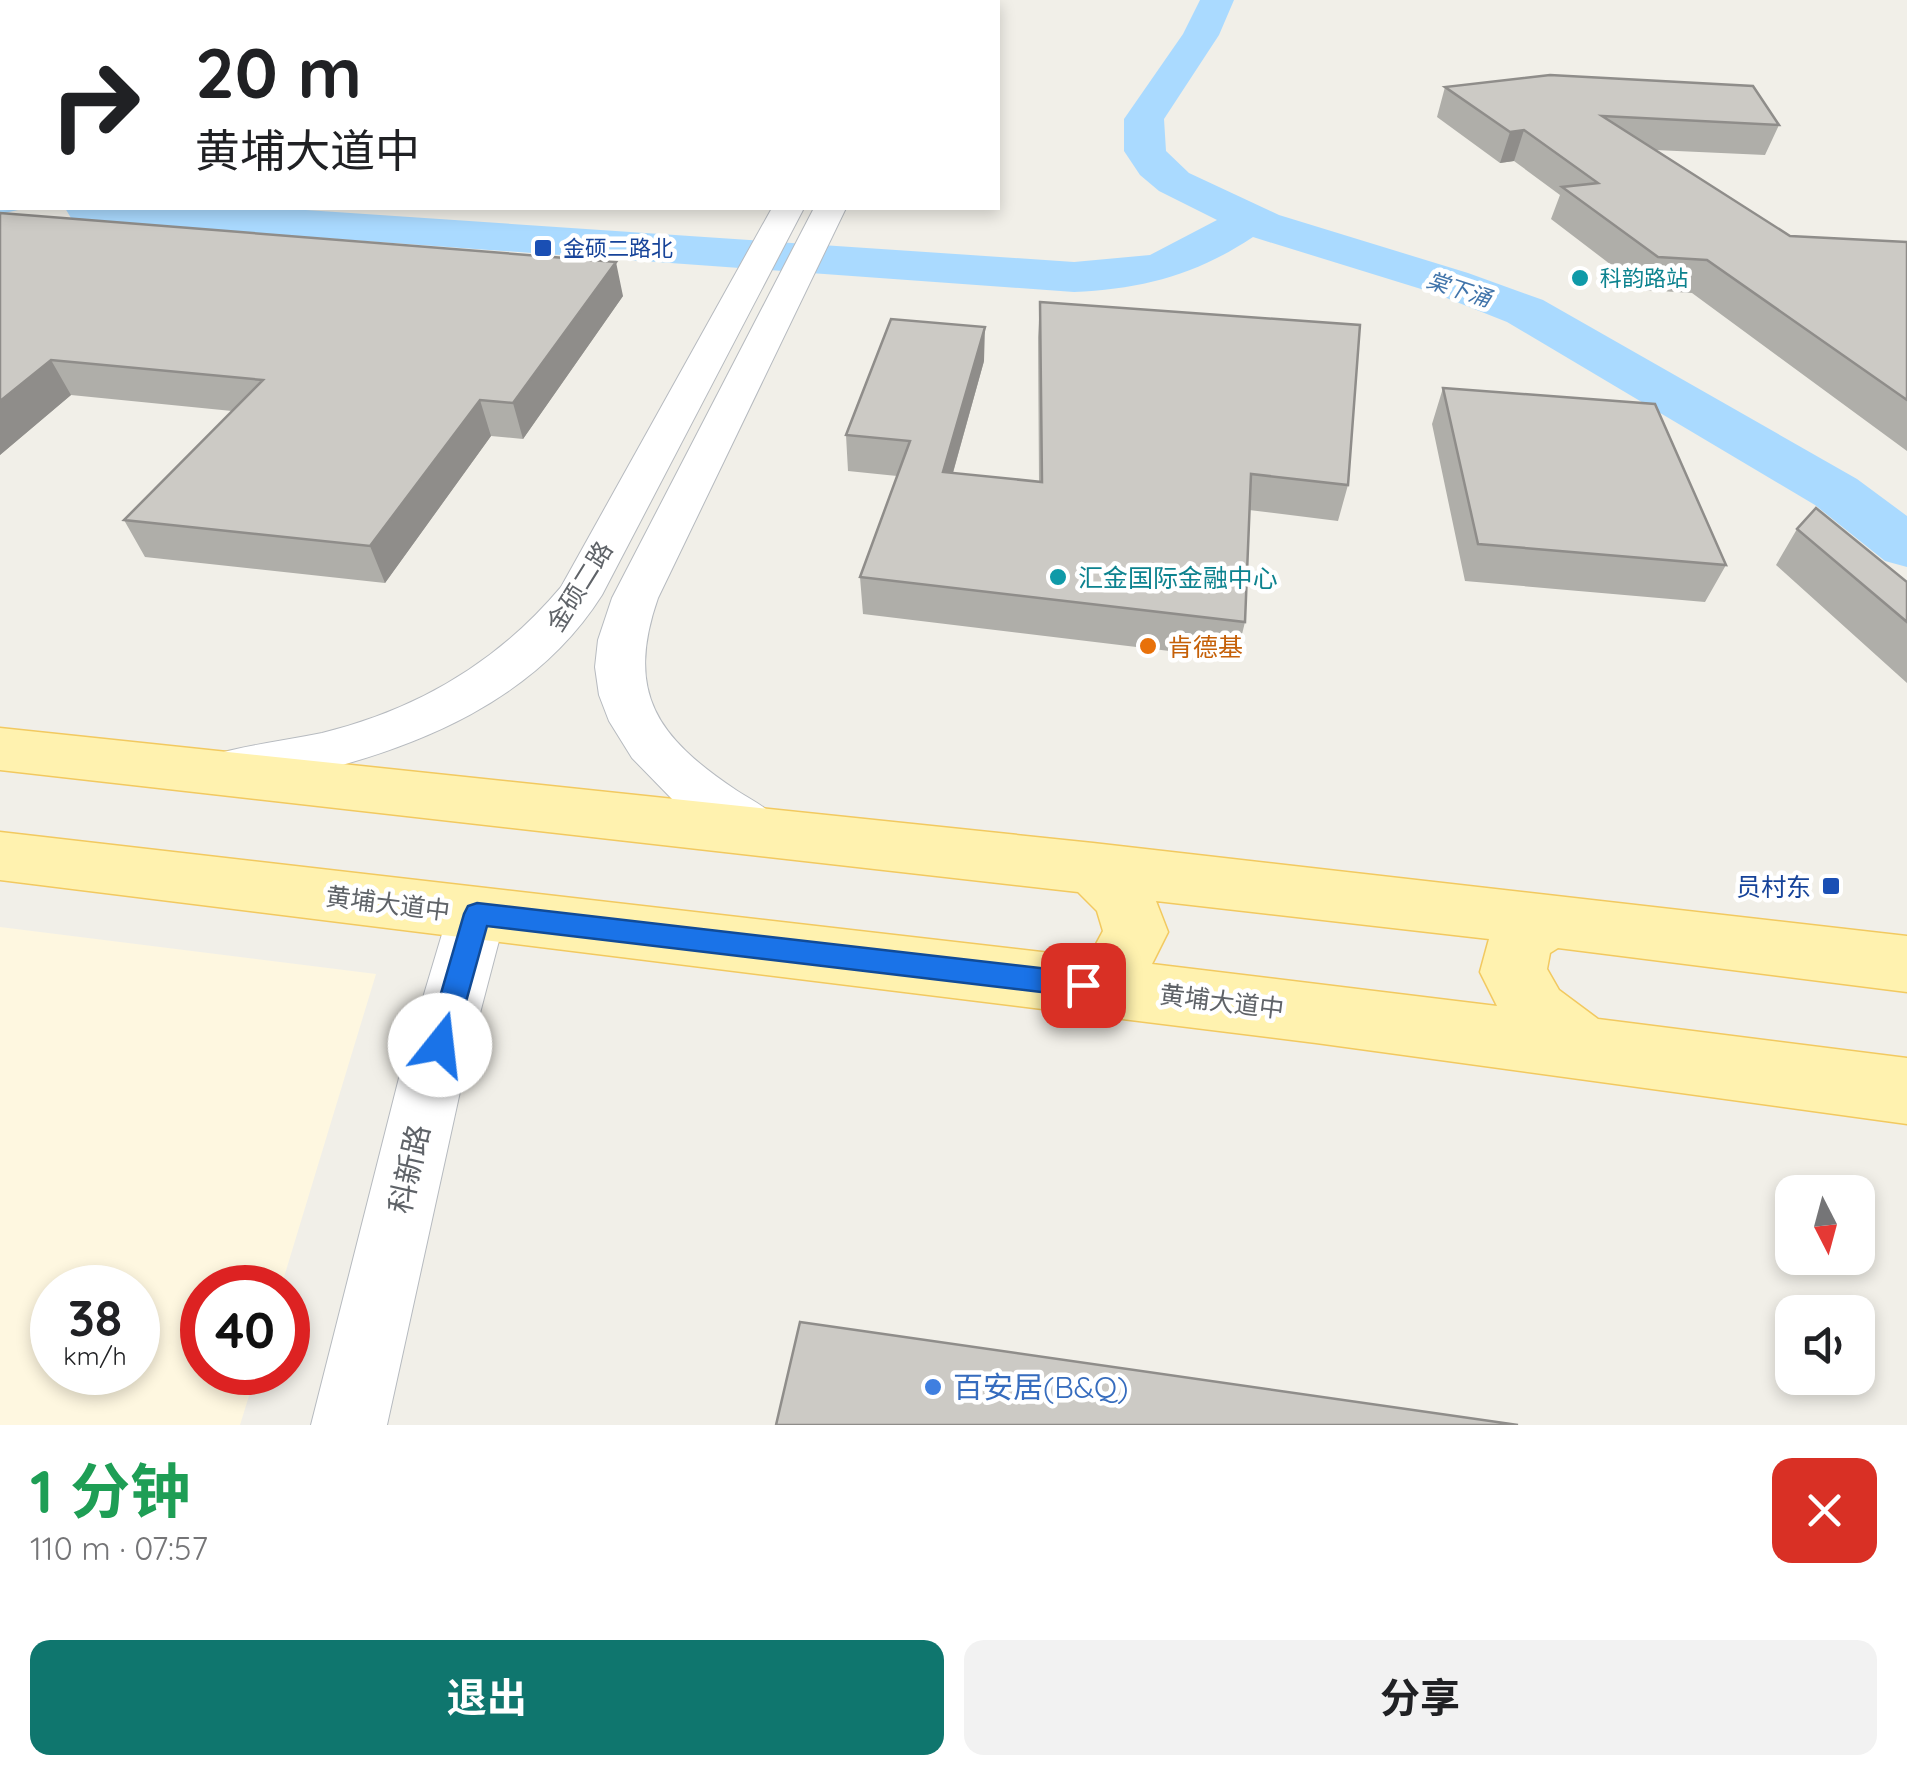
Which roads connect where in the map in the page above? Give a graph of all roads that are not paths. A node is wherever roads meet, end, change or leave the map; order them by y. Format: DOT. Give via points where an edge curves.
graph roads {
  1 [pos="788,210"];
  2 [pos="828,210"];
  3 [pos="782,259"];
  4 [pos="0,749"];
  5 [pos="207,773"];
  6 [pos="761,833"];
  7 [pos="0,856"];
  8 [pos="1094,868"];
  9 [pos="477,914"];
  10 [pos="1552,920"];
  11 [pos="1907,964"];
  12 [pos="1083,985"];
  13 [pos="1580,1046"];
  14 [pos="1907,1091"];
  15 [pos="349,1425"];
  1 -- 3 [label="street, 金硕二路"];
  2 -- 3 [label="street, 金硕二路"];
  3 -- 5 [label="street, 金硕二路" via="578,595 533,652 469,694 360,740"];
  3 -- 6 [label="street, 金硕二路" via="635,598 619,652 622,689 642,731 673,770"];
  4 -- 5 [label="main road"];
  5 -- 6 [label="main road"];
  6 -- 8 [label="main road"];
  7 -- 9 [label="main road, 黄埔大道中"];
  8 -- 10 [label="main road"];
  8 -- 12 [label="main road" via="1123,897 1136,932 1119,964"];
  9 -- 12 [label="main road, 黄埔大道中"];
  9 -- 15 [label="street, 科新路"];
  10 -- 11 [label="main road"];
  10 -- 13 [label="main road" via="1522,937 1513,972 1535,1011"];
  12 -- 13 [label="main road, 黄埔大道中"];
  13 -- 14 [label="main road, 黄埔大道中"];
}
